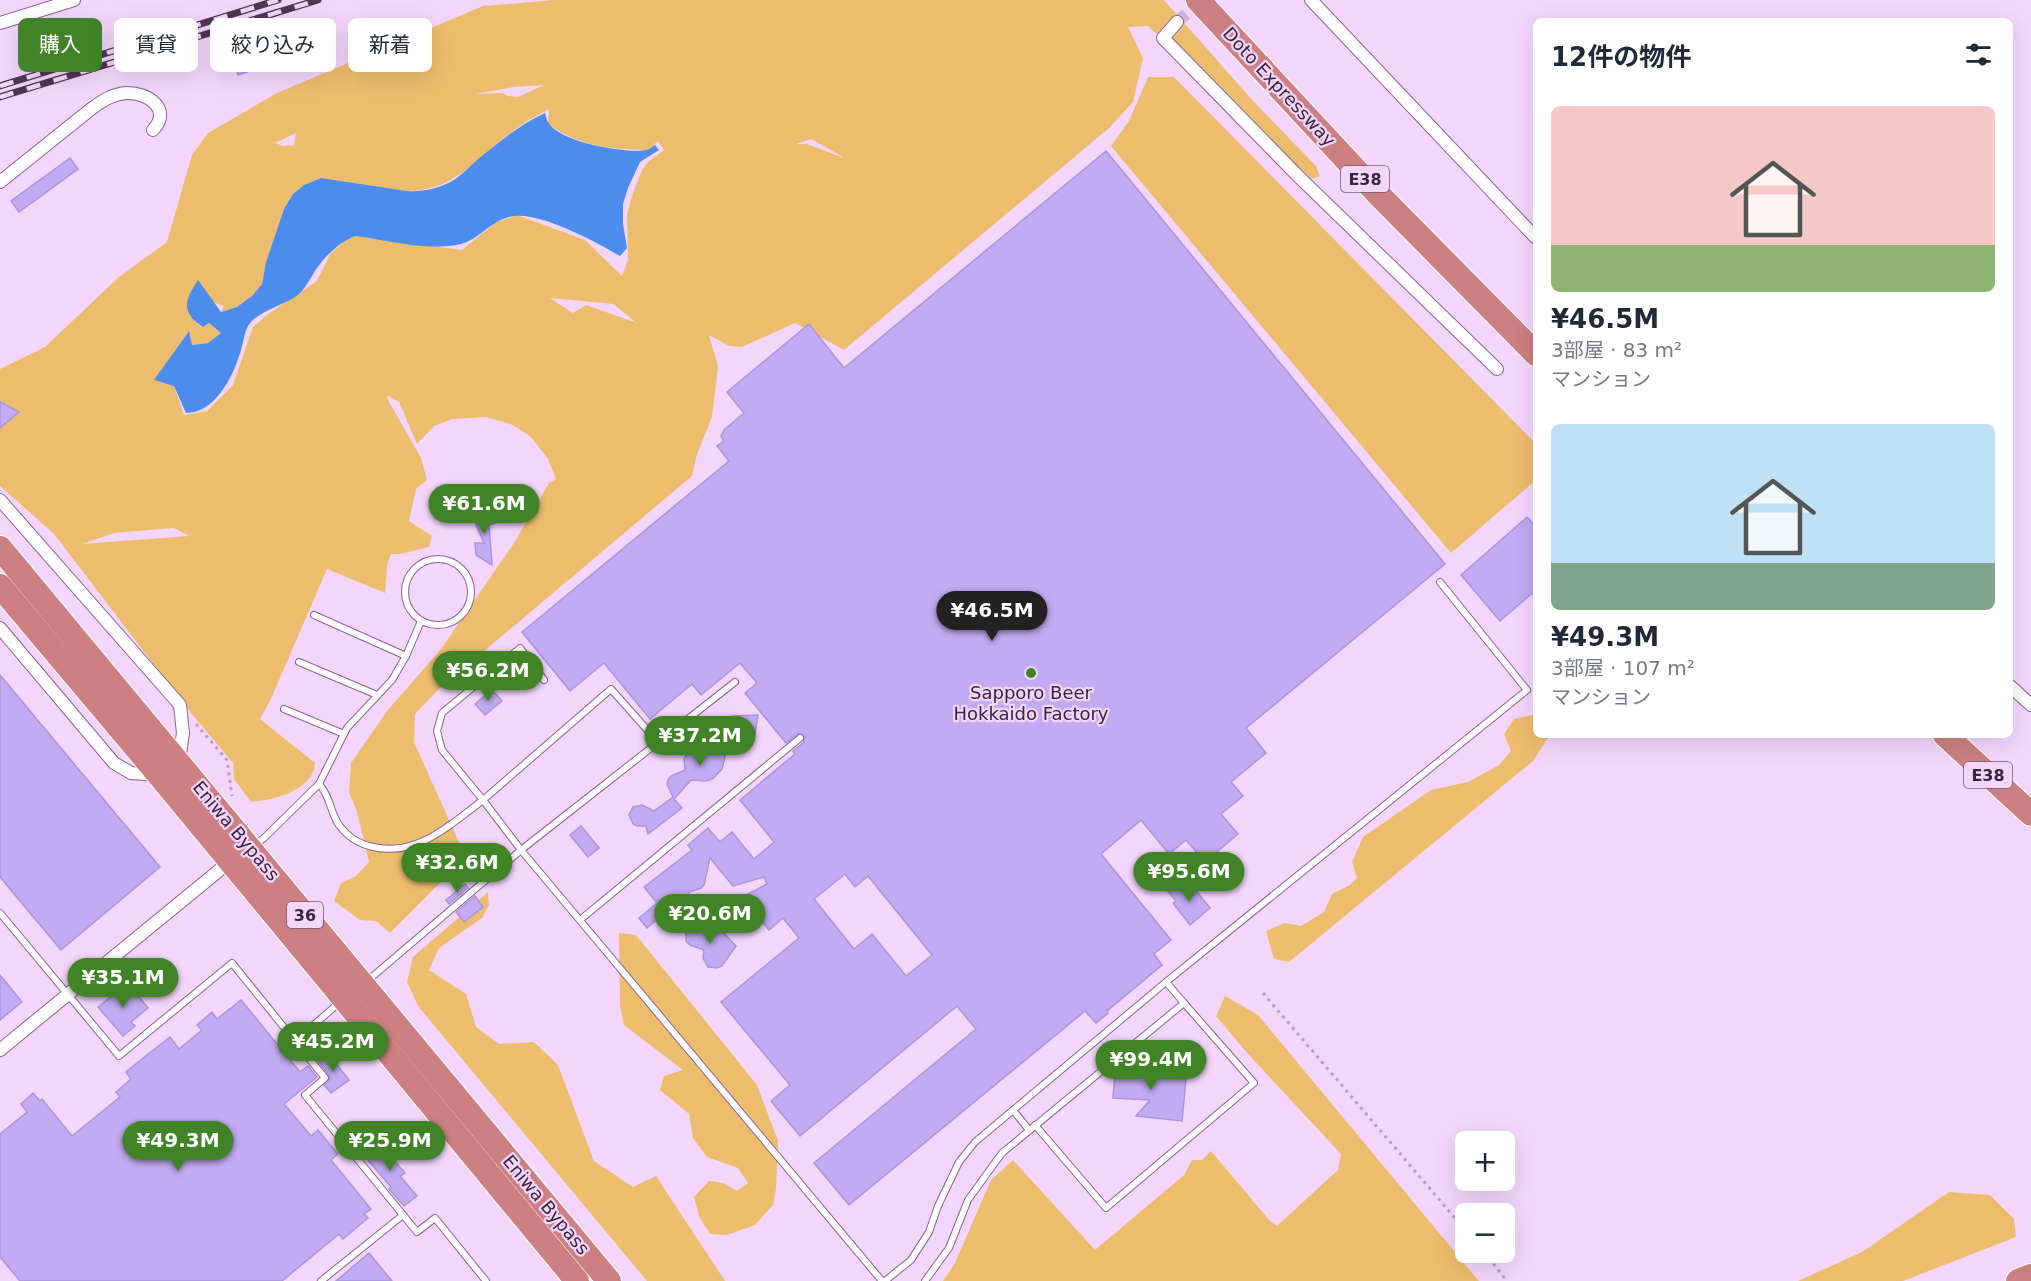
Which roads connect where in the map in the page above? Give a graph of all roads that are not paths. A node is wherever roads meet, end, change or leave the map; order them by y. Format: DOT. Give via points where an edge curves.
graph roads {
  1 [pos="74,0"];
  2 [pos="1198,0"];
  3 [pos="1311,0"];
  4 [pos="1177,22"];
  5 [pos="0,23"];
  6 [pos="153,130"];
  7 [pos="0,182"];
  8 [pos="1533,235"];
  9 [pos="1533,351"];
  10 [pos="1497,369"];
  11 [pos="0,500"];
  12 [pos="0,548"];
  13 [pos="1440,582"];
  14 [pos="0,586"];
  15 [pos="314,615"];
  16 [pos="421,621"];
  17 [pos="0,628"];
  18 [pos="406,656"];
  19 [pos="299,662"];
  20 [pos="544,680"];
  21 [pos="735,682"];
  22 [pos="2013,689"];
  23 [pos="377,695"];
  24 [pos="2031,705"];
  25 [pos="284,709"];
  26 [pos="344,734"];
  27 [pos="800,738"];
  28 [pos="1948,738"];
  29 [pos="658,742"];
  30 [pos="169,769"];
  31 [pos="319,784"];
  32 [pos="483,800"];
  33 [pos="2031,814"];
  34 [pos="521,850"];
  35 [pos="239,854"];
  36 [pos="0,913"];
  37 [pos="580,920"];
  38 [pos="1166,982"];
  39 [pos="354,992"];
  40 [pos="68,994"];
  41 [pos="1184,1003"];
  42 [pos="295,1041"];
  43 [pos="0,1050"];
  44 [pos="1013,1110"];
  45 [pos="1032,1127"];
  46 [pos="403,1215"];
  47 [pos="2031,1276"];
  48 [pos="321,1281"];
  49 [pos="486,1281"];
  50 [pos="577,1281"];
  51 [pos="609,1281"];
  52 [pos="883,1281"];
  53 [pos="926,1281"];
  54 [pos="2018,1281"];
  1 -- 5 [label="street"];
  2 -- 9 [label="highway, Doto Expressway / E38" via="1379,195"];
  3 -- 8 [label="street"];
  4 -- 10 [label="street" via="1164,38 1298,176"];
  6 -- 7 [label="street" via="161,116 159,107 140,95 115,95 91,109"];
  11 -- 30 [label="street" via="180,705 183,733"];
  12 -- 30 [label="highway, Eniwa Bypass / 36"];
  13 -- 38 [label="lane" via="1527,690"];
  14 -- 30 [label="highway, Eniwa Bypass / 36"];
  15 -- 18 [label="lane"];
  16 -- 16 [label="lane" via="407,605 405,584 409,574 425,560 447,559 456,563 465,571 472,592 464,614 444,625"];
  16 -- 18 [label="lane"];
  17 -- 30 [label="street" via="114,763 131,772"];
  18 -- 23 [label="lane" via="392,680"];
  19 -- 23 [label="lane"];
  20 -- 32 [label="lane" via="520,648 442,713 437,731 442,750"];
  21 -- 29 [label="lane"];
  22 -- 24 [label="street"];
  23 -- 26 [label="lane"];
  25 -- 26 [label="lane"];
  26 -- 31 [label="lane"];
  27 -- 37 [label="lane"];
  28 -- 33 [label="highway, E38"];
  29 -- 32 [label="lane" via="611,689"];
  29 -- 34 [label="lane"];
  30 -- 35 [label="highway, Eniwa Bypass / 36"];
  31 -- 32 [label="lane" via="339,824 352,839 387,850 410,848 431,838"];
  31 -- 35 [label="lane" via="263,839"];
  32 -- 34 [label="lane"];
  34 -- 37 [label="lane"];
  34 -- 39 [label="lane"];
  35 -- 39 [label="highway, Eniwa Bypass / 36"];
  35 -- 40 [label="street"];
  36 -- 40 [label="lane"];
  37 -- 52 [label="lane"];
  38 -- 41 [label="lane"];
  38 -- 44 [label="lane"];
  39 -- 42 [label="lane"];
  39 -- 50 [label="highway, Eniwa Bypass / 36"];
  39 -- 51 [label="highway, Eniwa Bypass / 36"];
  40 -- 42 [label="lane" via="119,1056 232,963"];
  40 -- 43 [label="street"];
  41 -- 45 [label="lane"];
  41 -- 45 [label="lane" via="1254,1083 1106,1208"];
  42 -- 46 [label="lane" via="325,1078 305,1095"];
  44 -- 45 [label="lane"];
  44 -- 52 [label="lane" via="975,1142 959,1162 929,1232 910,1260"];
  45 -- 53 [label="lane" via="1002,1153 981,1180 968,1200 949,1248"];
  46 -- 48 [label="lane"];
  46 -- 49 [label="lane" via="417,1232 435,1218"];
  47 -- 54 [label="highway"];
}
